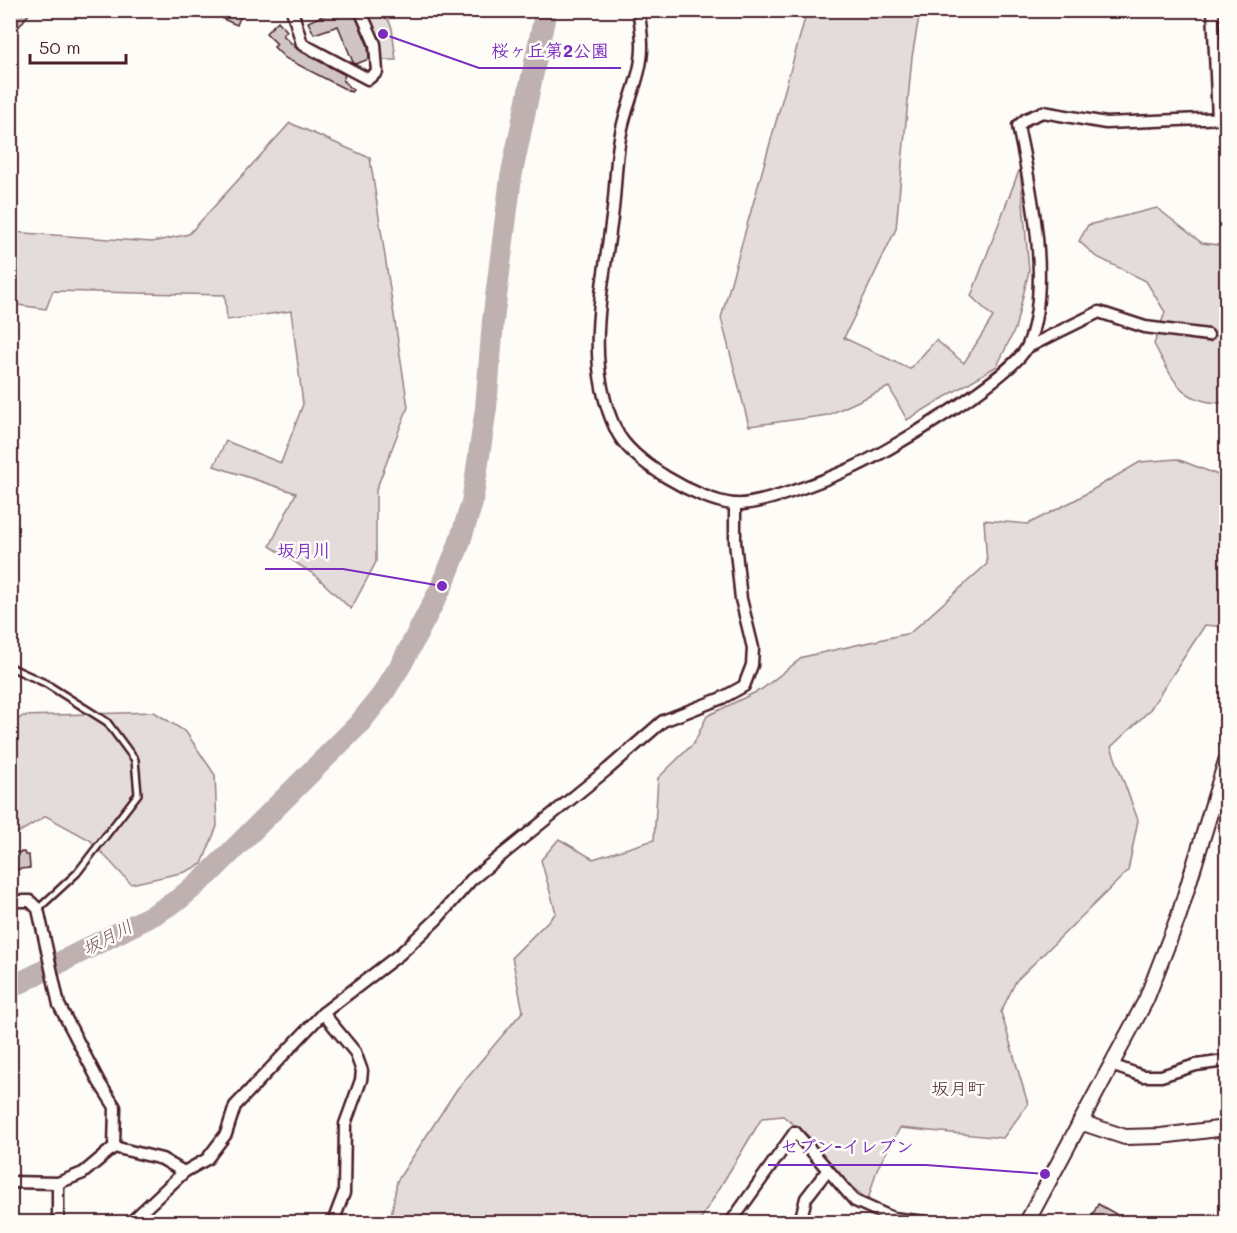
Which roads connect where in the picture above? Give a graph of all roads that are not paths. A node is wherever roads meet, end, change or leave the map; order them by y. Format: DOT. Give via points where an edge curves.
graph roads {
  1 [pos="360,10"];
  2 [pos="638,10"];
  3 [pos="1213,10"];
  4 [pos="291,11"];
  5 [pos="1222,118"];
  6 [pos="1208,335"];
  7 [pos="1028,347"];
  8 [pos="735,504"];
  9 [pos="10,667"];
  10 [pos="1227,761"];
  11 [pos="10,901"];
  12 [pos="38,909"];
  13 [pos="323,1013"];
  14 [pos="1227,1061"];
  15 [pos="1111,1065"];
  16 [pos="1080,1122"];
  17 [pos="1227,1128"];
  18 [pos="114,1147"];
  19 [pos="827,1171"];
  20 [pos="184,1172"];
  21 [pos="10,1182"];
  22 [pos="58,1184"];
  23 [pos="58,1222"];
  24 [pos="131,1222"];
  25 [pos="333,1222"];
  26 [pos="731,1222"];
  27 [pos="800,1222"];
  28 [pos="925,1222"];
  29 [pos="1027,1222"];
  1 -- 4 [label="street" via="375,44 378,72 368,79 302,44"];
  2 -- 8 [label="street" via="643,46 620,134 612,221 598,304 596,345 602,388 616,431 633,453 674,481"];
  3 -- 5 [label="street"];
  5 -- 7 [label="street" via="1106,123 1043,112 1026,118 1018,126 1033,198 1038,282 1037,312"];
  6 -- 7 [label="street" via="1144,327 1099,312"];
  7 -- 8 [label="street" via="1019,360 977,393 854,467 805,487"];
  8 -- 13 [label="street" via="741,599 753,648 744,686 663,721 471,880 399,954"];
  9 -- 12 [label="lane" via="45,683 107,722 135,760 138,794 77,873"];
  10 -- 15 [label="street" via="1179,915 1146,1000"];
  11 -- 12 [label="street" via="30,901"];
  12 -- 18 [label="street" via="58,1005 116,1107"];
  13 -- 20 [label="street" via="235,1106 226,1134 207,1159"];
  13 -- 25 [label="street" via="355,1052 362,1071 345,1124 344,1193"];
  14 -- 15 [label="street" via="1161,1076 1143,1076"];
  15 -- 16 [label="street"];
  16 -- 17 [label="street" via="1125,1137"];
  16 -- 29 [label="street"];
  18 -- 20 [label="street" via="162,1159"];
  18 -- 22 [label="street" via="84,1173"];
  19 -- 26 [label="street" via="795,1132"];
  19 -- 27 [label="street" via="806,1198"];
  19 -- 28 [label="street" via="855,1201 893,1218"];
  20 -- 24 [label="street"];
  21 -- 22 [label="street"];
  22 -- 23 [label="street"];
}
